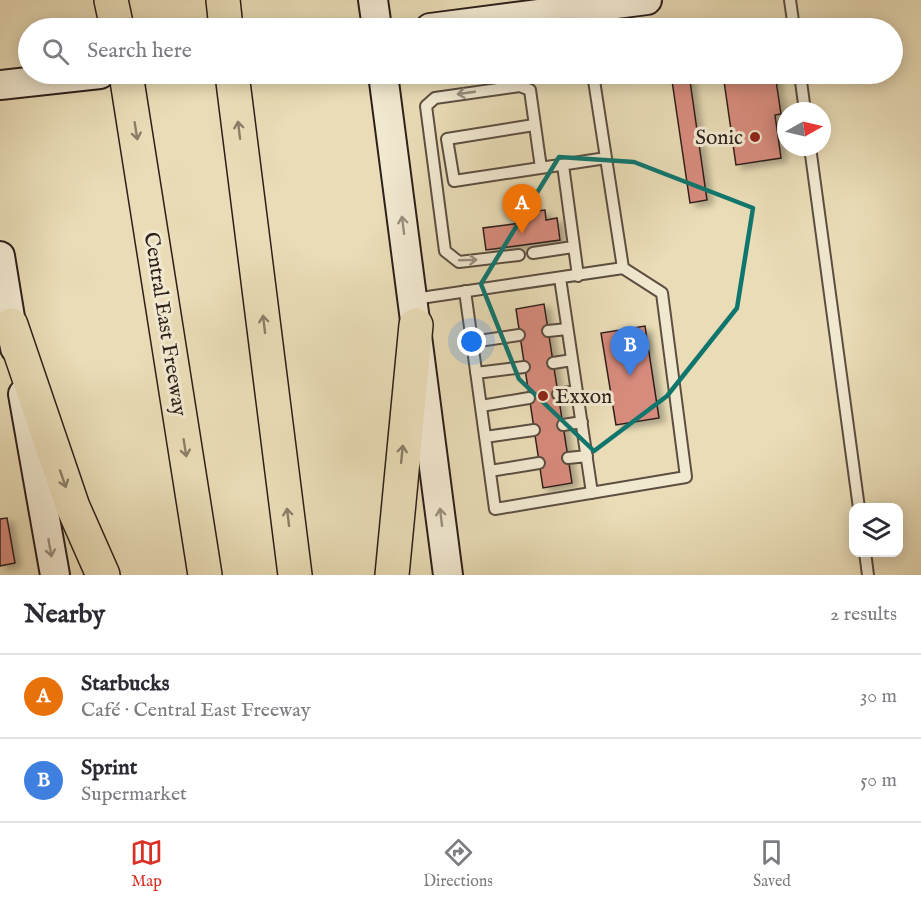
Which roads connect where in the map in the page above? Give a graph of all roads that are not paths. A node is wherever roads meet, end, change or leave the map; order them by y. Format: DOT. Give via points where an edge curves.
graph roads {
  1 [pos="111,0"];
  2 [pos="223,0"];
  3 [pos="373,0"];
  4 [pos="647,0"];
  5 [pos="790,0"];
  6 [pos="538,7"];
  7 [pos="115,18"];
  8 [pos="225,18"];
  9 [pos="376,18"];
  10 [pos="481,18"];
  11 [pos="585,18"];
  12 [pos="793,18"];
  13 [pos="18,84"];
  14 [pos="128,84"];
  15 [pos="233,84"];
  16 [pos="384,84"];
  17 [pos="595,84"];
  18 [pos="801,84"];
  19 [pos="0,86"];
  20 [pos="804,102"];
  21 [pos="534,125"];
  22 [pos="811,156"];
  23 [pos="606,158"];
  24 [pos="562,165"];
  25 [pos="541,168"];
  26 [pos="573,246"];
  27 [pos="533,253"];
  28 [pos="519,255"];
  29 [pos="0,256"];
  30 [pos="623,268"];
  31 [pos="578,276"];
  32 [pos="560,278"];
  33 [pos="465,291"];
  34 [pos="414,312"];
  35 [pos="6,325"];
  36 [pos="567,329"];
  37 [pos="548,332"];
  38 [pos="519,335"];
  39 [pos="472,342"];
  40 [pos="572,360"];
  41 [pos="553,363"];
  42 [pos="524,367"];
  43 [pos="476,373"];
  44 [pos="577,391"];
  45 [pos="558,394"];
  46 [pos="529,398"];
  47 [pos="481,406"];
  48 [pos="582,422"];
  49 [pos="563,425"];
  50 [pos="534,430"];
  51 [pos="485,437"];
  52 [pos="586,456"];
  53 [pos="568,459"];
  54 [pos="539,463"];
  55 [pos="490,471"];
  56 [pos="592,493"];
  57 [pos="858,503"];
  58 [pos="866,557"];
  59 [pos="55,575"];
  60 [pos="104,575"];
  61 [pos="205,575"];
  62 [pos="295,575"];
  63 [pos="392,575"];
  64 [pos="448,575"];
  65 [pos="868,575"];
  1 -- 7 [label="highway"];
  2 -- 8 [label="highway"];
  3 -- 9 [label="street"];
  4 -- 11 [label="street"];
  5 -- 12 [label="lane"];
  6 -- 10 [label="street"];
  6 -- 11 [label="street"];
  13 -- 19 [label="street"];
  14 -- 61 [label="highway, Central East Freeway, one-way"];
  62 -- 15 [label="highway, one-way"];
  34 -- 16 [label="street, one-way"];
  17 -- 23 [label="lane"];
  18 -- 20 [label="lane"];
  21 -- 25 [label="lane"];
  21 -- 25 [label="lane" via="447,139 454,181"];
  21 -- 28 [label="lane, one-way" via="530,90 519,86 435,98 426,106 445,251 459,262"];
  22 -- 57 [label="lane"];
  23 -- 24 [label="lane"];
  23 -- 30 [label="lane"];
  24 -- 25 [label="lane"];
  24 -- 26 [label="lane"];
  26 -- 27 [label="lane"];
  26 -- 31 [label="lane"];
  29 -- 35 [label="street"];
  30 -- 31 [label="lane"];
  30 -- 56 [label="lane" via="662,293 686,477"];
  31 -- 32 [label="lane"];
  32 -- 33 [label="lane"];
  32 -- 36 [label="lane"];
  33 -- 34 [label="lane"];
  33 -- 39 [label="lane"];
  63 -- 34 [label="highway, one-way"];
  64 -- 34 [label="street, one-way"];
  35 -- 59 [label="street, one-way"];
  35 -- 60 [label="highway, one-way" via="73,507"];
  36 -- 37 [label="lane"];
  36 -- 40 [label="lane"];
  38 -- 39 [label="lane"];
  39 -- 43 [label="lane"];
  40 -- 41 [label="lane"];
  40 -- 44 [label="lane"];
  42 -- 43 [label="lane"];
  43 -- 47 [label="lane"];
  44 -- 45 [label="lane"];
  44 -- 48 [label="lane"];
  46 -- 47 [label="lane"];
  47 -- 51 [label="lane"];
  48 -- 49 [label="lane"];
  48 -- 52 [label="lane"];
  50 -- 51 [label="lane"];
  51 -- 55 [label="lane"];
  52 -- 53 [label="lane"];
  52 -- 56 [label="lane"];
  54 -- 55 [label="lane"];
  55 -- 56 [label="lane" via="495,509"];
  58 -- 65 [label="lane"];
}
